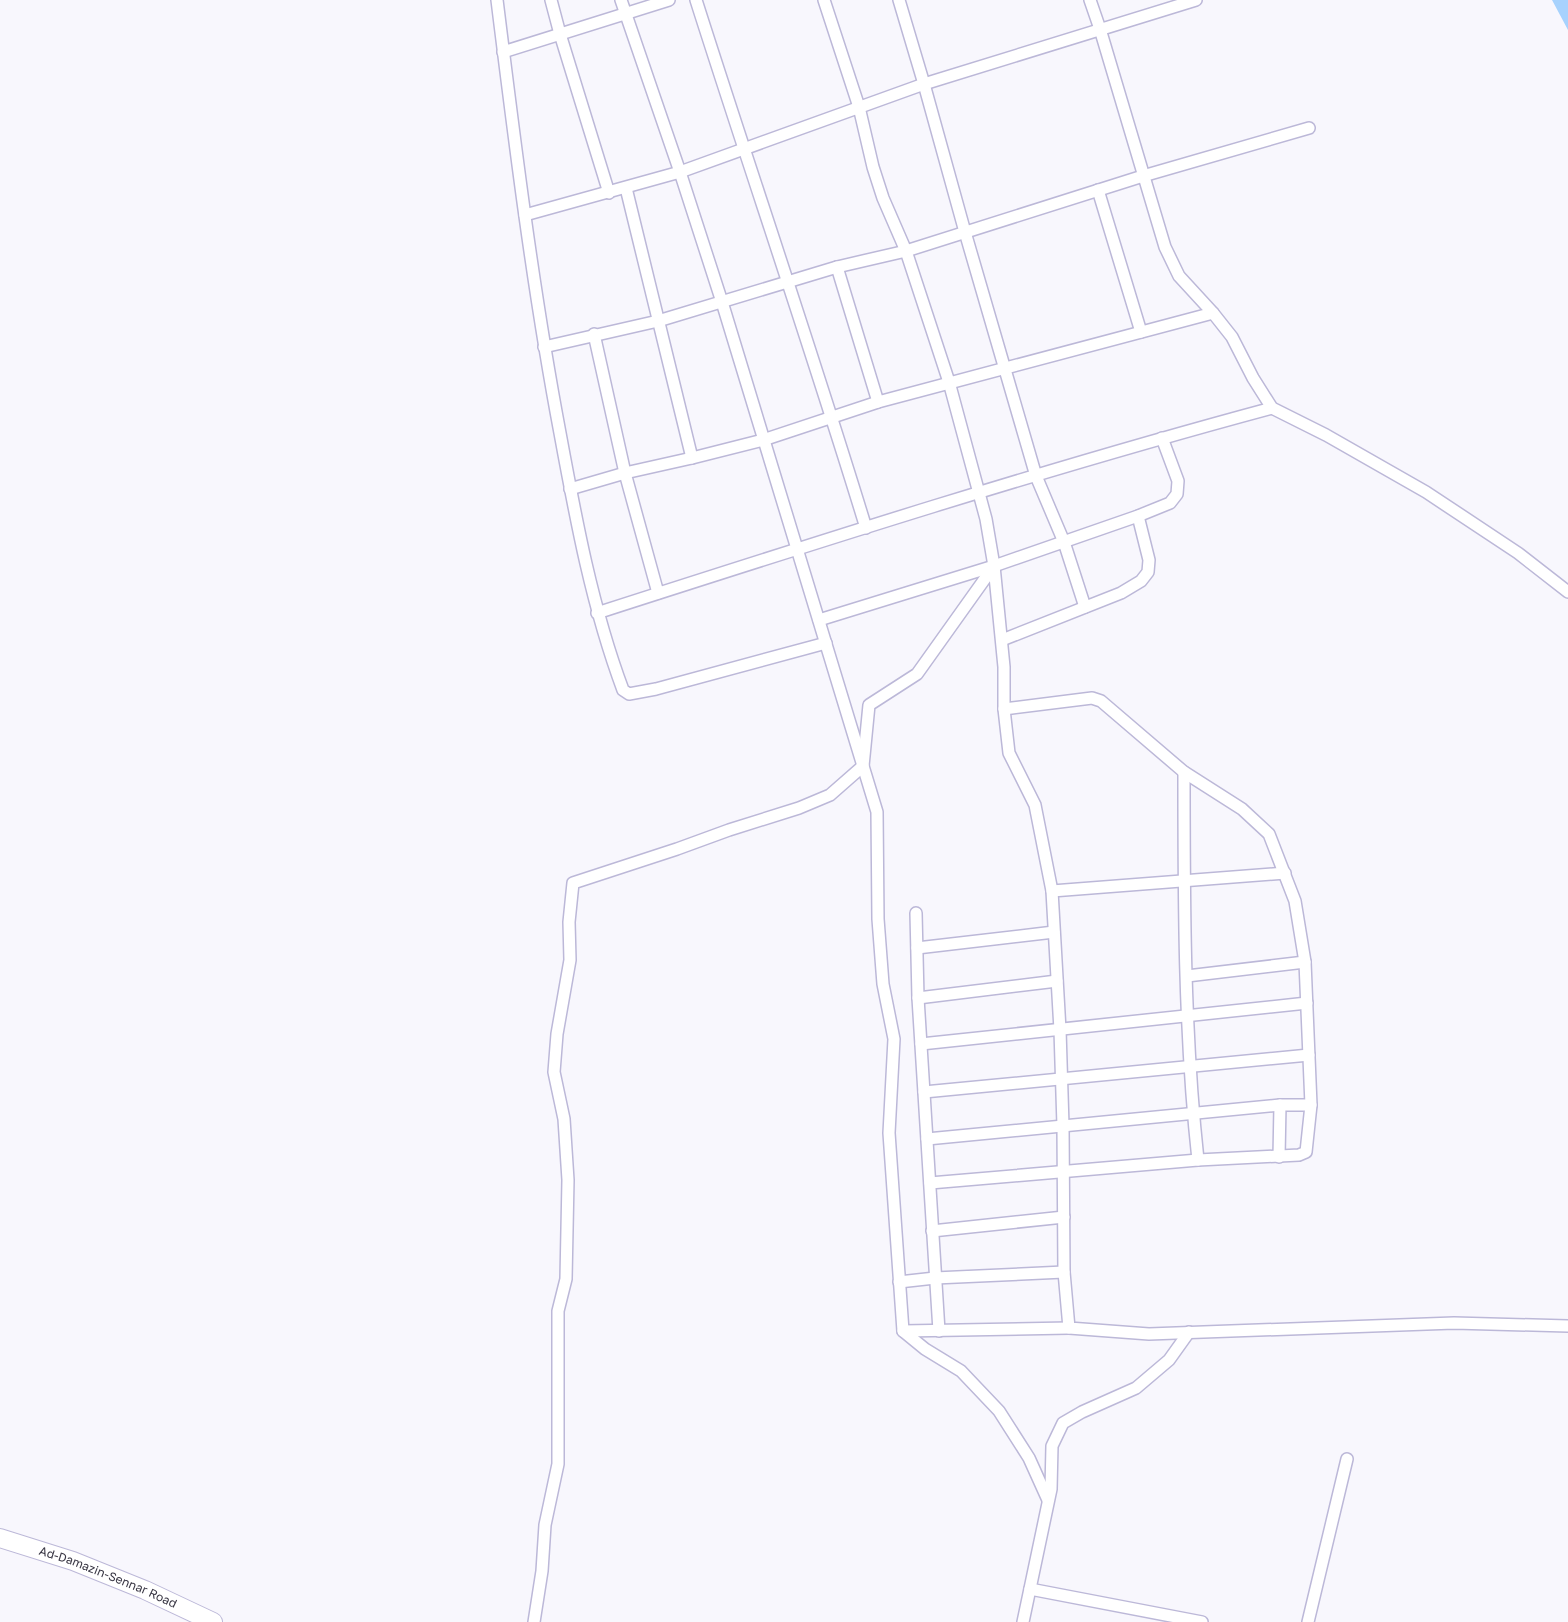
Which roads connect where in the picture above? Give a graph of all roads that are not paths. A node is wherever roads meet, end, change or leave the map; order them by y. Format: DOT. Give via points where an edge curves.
graph roads {
  1 [pos="497,0"];
  2 [pos="551,0"];
  3 [pos="621,0"];
  4 [pos="668,0"];
  5 [pos="696,0"];
  6 [pos="824,0"];
  7 [pos="899,0"];
  8 [pos="1090,0"];
  9 [pos="1196,0"];
  10 [pos="625,14"];
  11 [pos="1100,29"];
  12 [pos="560,34"];
  13 [pos="503,52"];
  14 [pos="924,84"];
  15 [pos="859,107"];
  16 [pos="1309,128"];
  17 [pos="743,150"];
  18 [pos="680,172"];
  19 [pos="1143,176"];
  20 [pos="626,188"];
  21 [pos="1098,190"];
  22 [pos="609,193"];
  23 [pos="525,215"];
  24 [pos="965,232"];
  25 [pos="906,251"];
  26 [pos="837,267"];
  27 [pos="787,282"];
  28 [pos="722,302"];
  29 [pos="1213,313"];
  30 [pos="658,321"];
  31 [pos="1140,332"];
  32 [pos="594,334"];
  33 [pos="544,347"];
  34 [pos="1004,368"];
  35 [pos="949,382"];
  36 [pos="878,402"];
  37 [pos="1272,408"];
  38 [pos="833,418"];
  39 [pos="1162,438"];
  40 [pos="763,440"];
  41 [pos="692,458"];
  42 [pos="625,472"];
  43 [pos="1036,476"];
  44 [pos="570,489"];
  45 [pos="980,493"];
  46 [pos="1138,516"];
  47 [pos="866,528"];
  48 [pos="1064,542"];
  49 [pos="798,548"];
  50 [pos="994,566"];
  51 [pos="1568,592"];
  52 [pos="658,593"];
  53 [pos="1085,607"];
  54 [pos="598,613"];
  55 [pos="819,620"];
  56 [pos="1002,640"];
  57 [pos="826,643"];
  58 [pos="1004,709"];
  59 [pos="863,766"];
  60 [pos="1184,772"];
  61 [pos="1285,873"];
  62 [pos="1184,882"];
  63 [pos="1052,891"];
  64 [pos="916,913"];
  65 [pos="1054,932"];
  66 [pos="918,948"];
  67 [pos="1305,962"];
  68 [pos="1187,976"];
  69 [pos="1057,981"];
  70 [pos="918,998"];
  71 [pos="1307,1003"];
  72 [pos="1189,1016"];
  73 [pos="1060,1030"];
  74 [pos="921,1044"];
  75 [pos="1310,1055"];
  76 [pos="1191,1066"];
  77 [pos="1062,1078"];
  78 [pos="924,1092"];
  79 [pos="1311,1105"];
  80 [pos="1280,1106"];
  81 [pos="1193,1114"];
  82 [pos="1064,1126"];
  83 [pos="927,1139"];
  84 [pos="1279,1157"];
  85 [pos="1198,1160"];
  86 [pos="1063,1173"];
  87 [pos="930,1183"];
  88 [pos="1064,1218"];
  89 [pos="932,1231"];
  90 [pos="1064,1272"];
  91 [pos="936,1278"];
  92 [pos="899,1282"];
  93 [pos="1568,1326"];
  94 [pos="1070,1328"];
  95 [pos="903,1331"];
  96 [pos="939,1331"];
  97 [pos="1189,1332"];
  98 [pos="1347,1459"];
  99 [pos="1048,1500"];
  100 [pos="0,1538"];
  101 [pos="1030,1588"];
  102 [pos="213,1622"];
  103 [pos="534,1622"];
  104 [pos="1023,1622"];
  105 [pos="1202,1622"];
  106 [pos="1308,1622"];
  1 -- 13 [label="street"];
  2 -- 12 [label="street"];
  3 -- 10 [label="street"];
  4 -- 10 [label="street"];
  5 -- 17 [label="street"];
  6 -- 15 [label="street"];
  7 -- 14 [label="street"];
  8 -- 11 [label="street"];
  9 -- 11 [label="street"];
  10 -- 12 [label="street"];
  10 -- 18 [label="street"];
  11 -- 14 [label="street"];
  11 -- 19 [label="street"];
  12 -- 13 [label="street"];
  12 -- 22 [label="street"];
  13 -- 23 [label="street"];
  14 -- 15 [label="street"];
  14 -- 24 [label="street"];
  15 -- 17 [label="street"];
  15 -- 25 [label="street" via="875,175"];
  16 -- 19 [label="street"];
  17 -- 18 [label="street"];
  17 -- 27 [label="street"];
  18 -- 20 [label="street"];
  18 -- 28 [label="street"];
  19 -- 21 [label="street"];
  19 -- 29 [label="street" via="1165,247 1179,276"];
  20 -- 22 [label="street"];
  20 -- 30 [label="street"];
  21 -- 24 [label="street"];
  21 -- 31 [label="street"];
  22 -- 23 [label="street"];
  23 -- 33 [label="street"];
  24 -- 25 [label="street"];
  24 -- 34 [label="street"];
  25 -- 26 [label="street"];
  25 -- 35 [label="street"];
  26 -- 27 [label="street"];
  26 -- 36 [label="street"];
  27 -- 28 [label="street"];
  27 -- 38 [label="street"];
  28 -- 30 [label="street"];
  28 -- 40 [label="street"];
  29 -- 31 [label="street"];
  29 -- 37 [label="street" via="1232,337"];
  30 -- 32 [label="street"];
  30 -- 41 [label="street"];
  31 -- 34 [label="street"];
  32 -- 33 [label="street"];
  32 -- 42 [label="street"];
  33 -- 44 [label="street"];
  34 -- 35 [label="street"];
  34 -- 43 [label="street"];
  35 -- 36 [label="street"];
  35 -- 45 [label="street"];
  36 -- 38 [label="street"];
  37 -- 39 [label="street"];
  37 -- 51 [label="street" via="1426,492 1518,553"];
  38 -- 40 [label="street"];
  38 -- 47 [label="street"];
  39 -- 43 [label="street"];
  39 -- 46 [label="street" via="1178,481 1177,494 1170,503"];
  40 -- 41 [label="street"];
  40 -- 49 [label="street"];
  41 -- 42 [label="street"];
  42 -- 44 [label="street"];
  42 -- 52 [label="street"];
  43 -- 45 [label="street"];
  43 -- 48 [label="street"];
  44 -- 54 [label="street"];
  45 -- 47 [label="street"];
  45 -- 50 [label="street"];
  46 -- 48 [label="street"];
  46 -- 53 [label="street" via="1149,560 1148,572 1141,581 1121,593"];
  47 -- 49 [label="street"];
  48 -- 50 [label="street"];
  48 -- 53 [label="street"];
  49 -- 52 [label="street"];
  49 -- 55 [label="street"];
  50 -- 55 [label="street"];
  50 -- 56 [label="street"];
  50 -- 59 [label="street" via="918,674 869,705"];
  52 -- 54 [label="street"];
  53 -- 56 [label="street"];
  54 -- 57 [label="street" via="624,690 629,694"];
  55 -- 57 [label="street"];
  56 -- 58 [label="street"];
  57 -- 59 [label="street"];
  58 -- 60 [label="street" via="1092,698 1101,701"];
  58 -- 63 [label="street" via="1009,753 1035,805"];
  59 -- 92 [label="street" via="877,812 878,918 883,984 894,1039 890,1133"];
  59 -- 103 [label="street" via="830,795 573,883 570,960 554,1072 564,1119 568,1180 566,1279 558,1311 558,1464 545,1525"];
  60 -- 61 [label="street" via="1242,809 1269,834"];
  60 -- 62 [label="street"];
  61 -- 62 [label="street"];
  61 -- 67 [label="street" via="1296,902"];
  62 -- 63 [label="street"];
  62 -- 68 [label="street"];
  63 -- 65 [label="street"];
  64 -- 66 [label="street"];
  65 -- 66 [label="street"];
  65 -- 69 [label="street"];
  66 -- 70 [label="street"];
  67 -- 68 [label="street"];
  67 -- 71 [label="street"];
  68 -- 72 [label="street"];
  69 -- 70 [label="street"];
  69 -- 73 [label="street"];
  70 -- 74 [label="street"];
  71 -- 72 [label="street"];
  71 -- 75 [label="street"];
  72 -- 73 [label="street"];
  72 -- 76 [label="street"];
  73 -- 74 [label="street"];
  73 -- 77 [label="street"];
  74 -- 78 [label="street"];
  75 -- 76 [label="street"];
  75 -- 79 [label="street"];
  76 -- 77 [label="street"];
  76 -- 81 [label="street"];
  77 -- 78 [label="street"];
  77 -- 82 [label="street"];
  78 -- 83 [label="street"];
  79 -- 80 [label="street"];
  79 -- 84 [label="street" via="1306,1152"];
  80 -- 81 [label="street"];
  80 -- 84 [label="street"];
  81 -- 82 [label="street"];
  81 -- 85 [label="street"];
  82 -- 83 [label="street"];
  82 -- 86 [label="street"];
  83 -- 87 [label="street"];
  84 -- 85 [label="street"];
  85 -- 86 [label="street"];
  86 -- 87 [label="street"];
  86 -- 88 [label="street"];
  87 -- 89 [label="street"];
  88 -- 89 [label="street"];
  88 -- 90 [label="street"];
  89 -- 91 [label="street"];
  90 -- 91 [label="street"];
  90 -- 94 [label="street"];
  91 -- 92 [label="street"];
  91 -- 96 [label="street"];
  92 -- 95 [label="street"];
  93 -- 97 [label="street" via="1454,1323"];
  94 -- 96 [label="street"];
  94 -- 97 [label="street" via="1148,1334"];
  95 -- 96 [label="street"];
  95 -- 99 [label="street" via="961,1371 999,1411 1029,1458"];
  97 -- 99 [label="street" via="1168,1360 1136,1388 1063,1423 1052,1446"];
  98 -- 106 [label="street"];
  99 -- 101 [label="street"];
  100 -- 102 [label="highway, Ad-Damazin-Sennar Road" via="73,1561"];
  101 -- 104 [label="street"];
  101 -- 105 [label="street"];
}
